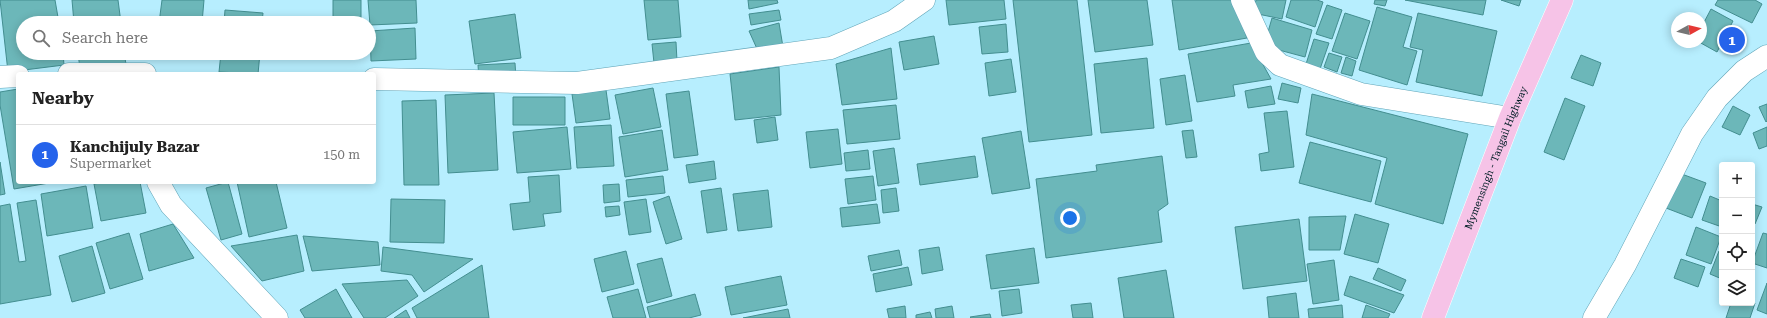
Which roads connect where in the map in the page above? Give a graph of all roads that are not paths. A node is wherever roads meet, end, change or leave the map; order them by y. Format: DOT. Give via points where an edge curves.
graph roads {
  1 [pos="893,0"];
  2 [pos="924,0"];
  3 [pos="1242,0"];
  4 [pos="1562,0"];
  5 [pos="894,21"];
  6 [pos="1767,56"];
  7 [pos="16,76"];
  8 [pos="0,77"];
  9 [pos="376,79"];
  10 [pos="1510,118"];
  11 [pos="159,184"];
  12 [pos="277,318"];
  13 [pos="1433,318"];
  14 [pos="1594,318"];
  1 -- 5 [label="street"];
  2 -- 5 [label="street"];
  3 -- 10 [label="street" via="1266,52 1280,65 1361,94"];
  4 -- 10 [label="highway, Mymensingh - Tangail Highway"];
  5 -- 9 [label="street" via="830,48 577,84"];
  6 -- 14 [label="street" via="1744,71 1717,98 1692,134 1625,265"];
  7 -- 8 [label="street"];
  10 -- 13 [label="highway, Mymensingh - Tangail Highway"];
  11 -- 12 [label="street" via="172,205"];
}
